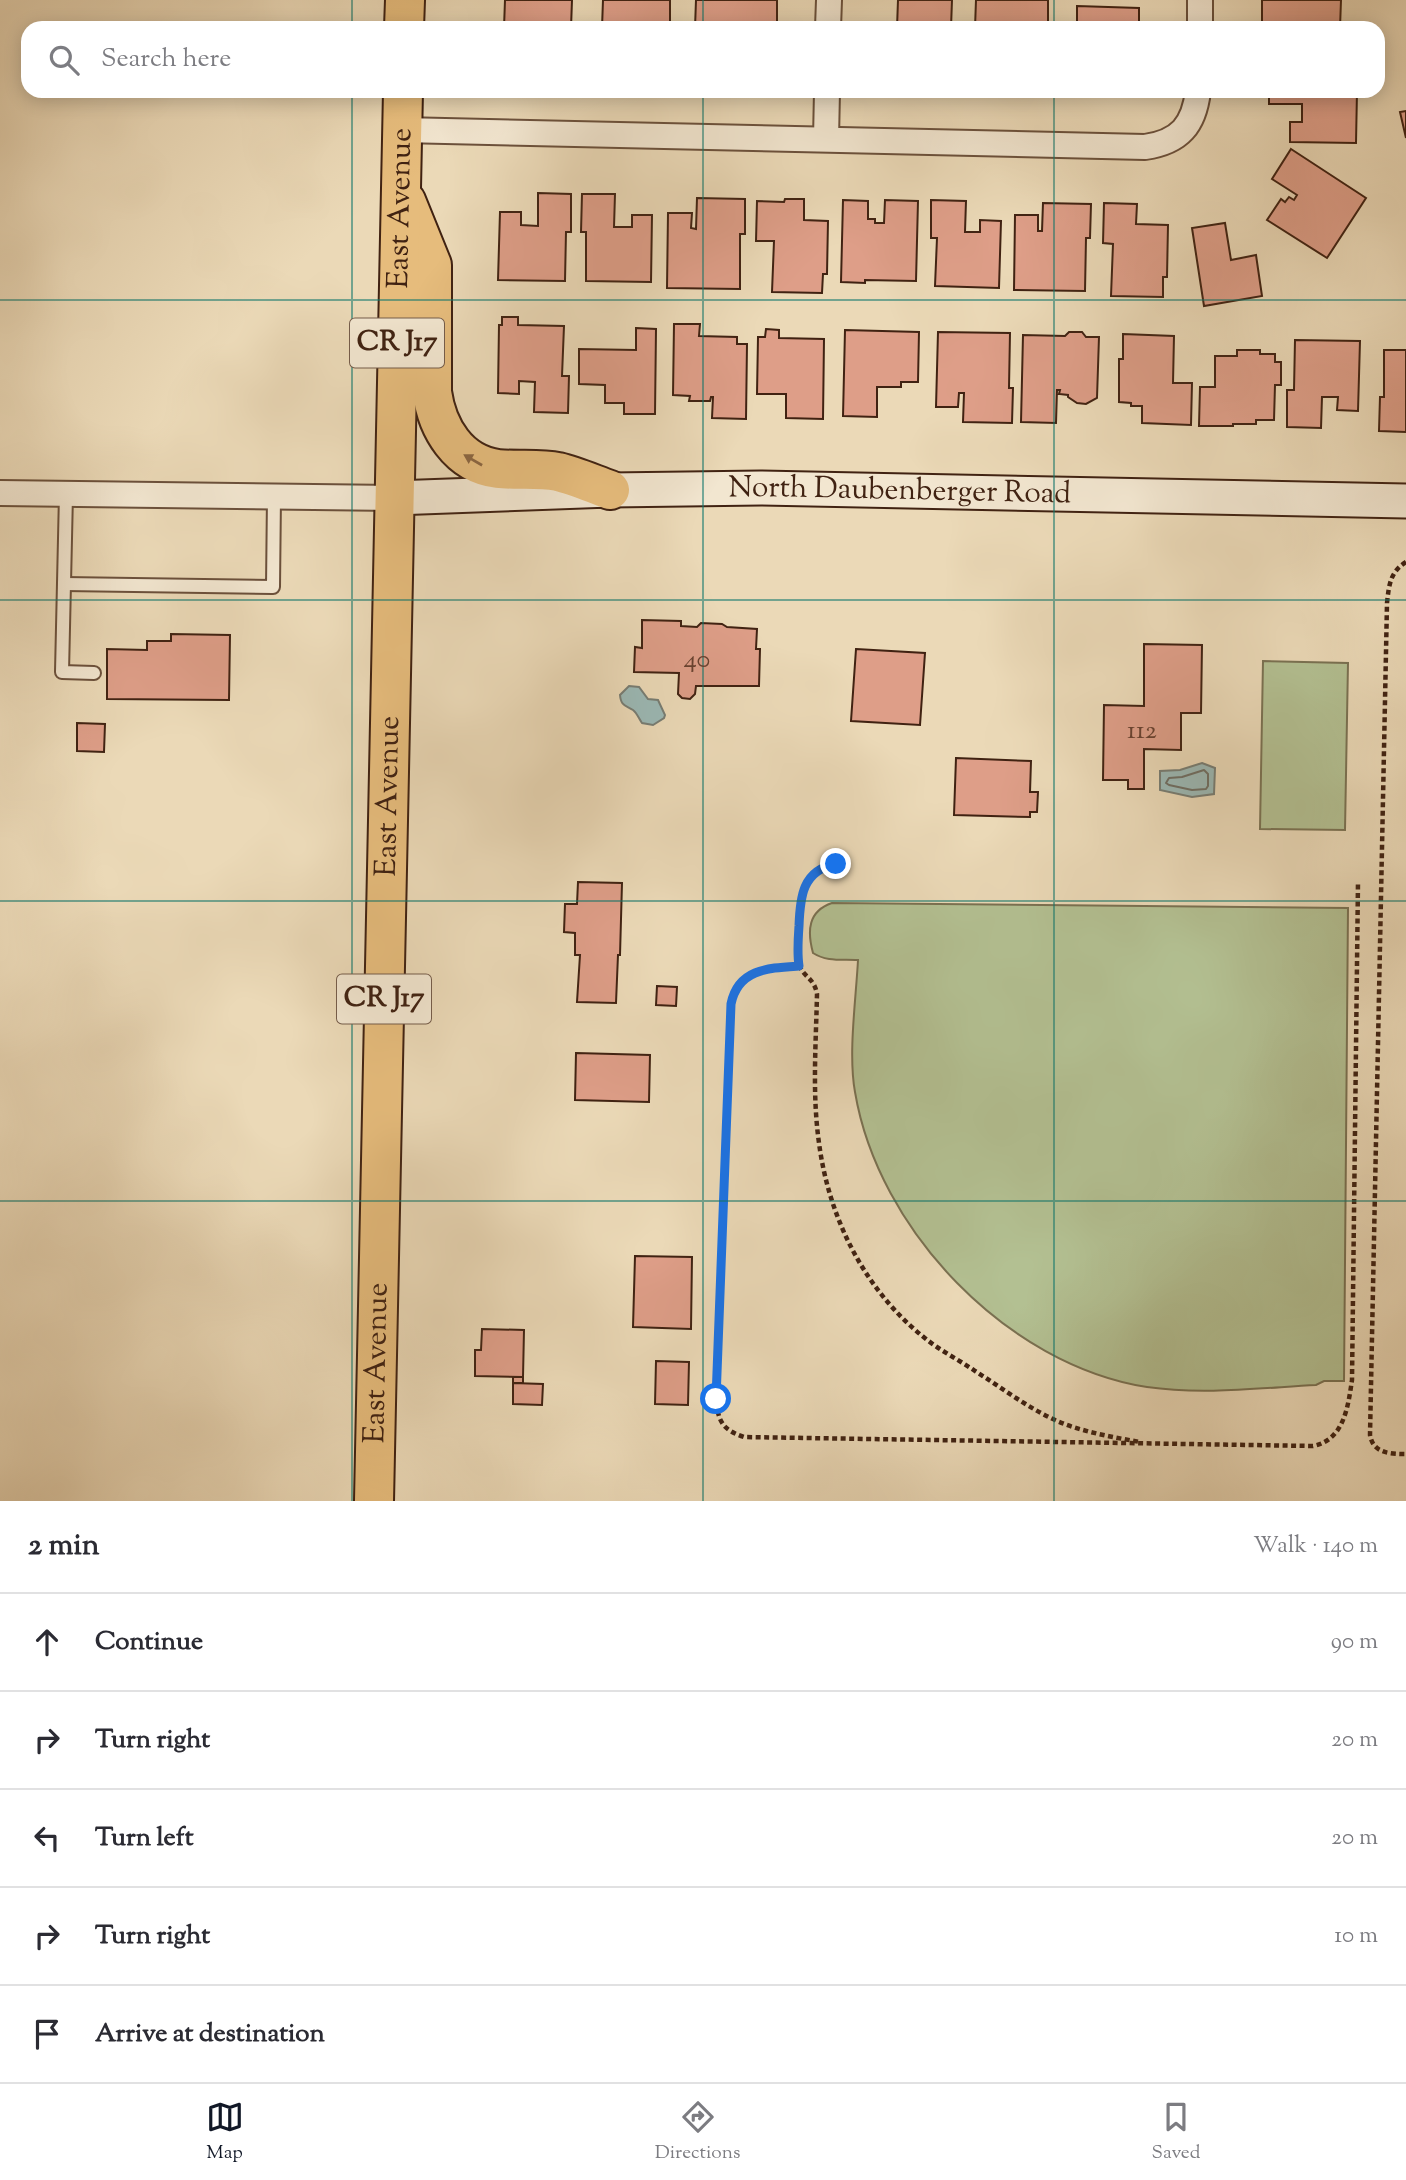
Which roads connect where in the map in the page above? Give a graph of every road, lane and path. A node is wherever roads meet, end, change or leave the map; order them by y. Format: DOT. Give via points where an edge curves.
graph roads {
  1 [pos="405,0"];
  2 [pos="829,0"];
  3 [pos="1200,0"];
  4 [pos="404,21"];
  5 [pos="828,21"];
  6 [pos="1200,21"];
  7 [pos="403,98"];
  8 [pos="827,98"];
  9 [pos="1197,98"];
  10 [pos="402,130"];
  11 [pos="826,139"];
  12 [pos="401,188"];
  13 [pos="610,490"];
  14 [pos="0,493"];
  15 [pos="66,494"];
  16 [pos="274,496"];
  17 [pos="394,498"];
  18 [pos="1406,501"];
  19 [pos="1406,562"];
  20 [pos="64,584"];
  21 [pos="94,673"];
  22 [pos="836,864"];
  23 [pos="1358,881"];
  24 [pos="799,966"];
  25 [pos="1151,1445"];
  26 [pos="1406,1454"];
  27 [pos="374,1501"];
  1 -- 4 [label="main road"];
  2 -- 5 [label="street"];
  3 -- 6 [label="street"];
  7 -- 10 [label="main road, East Avenue / CR J17"];
  8 -- 11 [label="street"];
  9 -- 11 [label="street" via="1193,116 1182,133 1163,144 1145,147"];
  10 -- 11 [label="street"];
  10 -- 12 [label="main road, East Avenue / CR J17"];
  13 -- 12 [label="main road, one-way" via="556,472 482,466 459,451 443,431 432,392 432,265"];
  12 -- 17 [label="main road, East Avenue / CR J17"];
  13 -- 17 [label="street, North Daubenberger Road"];
  13 -- 18 [label="street, North Daubenberger Road" via="761,488"];
  14 -- 15 [label="street"];
  15 -- 16 [label="street"];
  15 -- 20 [label="lane"];
  16 -- 17 [label="street"];
  16 -- 20 [label="lane" via="273,587"];
  17 -- 27 [label="main road, East Avenue / CR J17"];
  19 -- 26 [label="path" via="1393,573 1387,603 1370,1435 1376,1448"];
  20 -- 21 [label="lane" via="62,672"];
  22 -- 24 [label="path" via="824,867 804,887"];
  23 -- 25 [label="path" via="1352,1380 1343,1419 1331,1439 1313,1446"];
  24 -- 25 [label="path" via="817,994 816,1098 825,1180 853,1254 876,1287 927,1339 1020,1400 1057,1420"];
  24 -- 25 [label="path" via="759,972 743,979 733,991 716,1399 725,1428 744,1437"];
}
